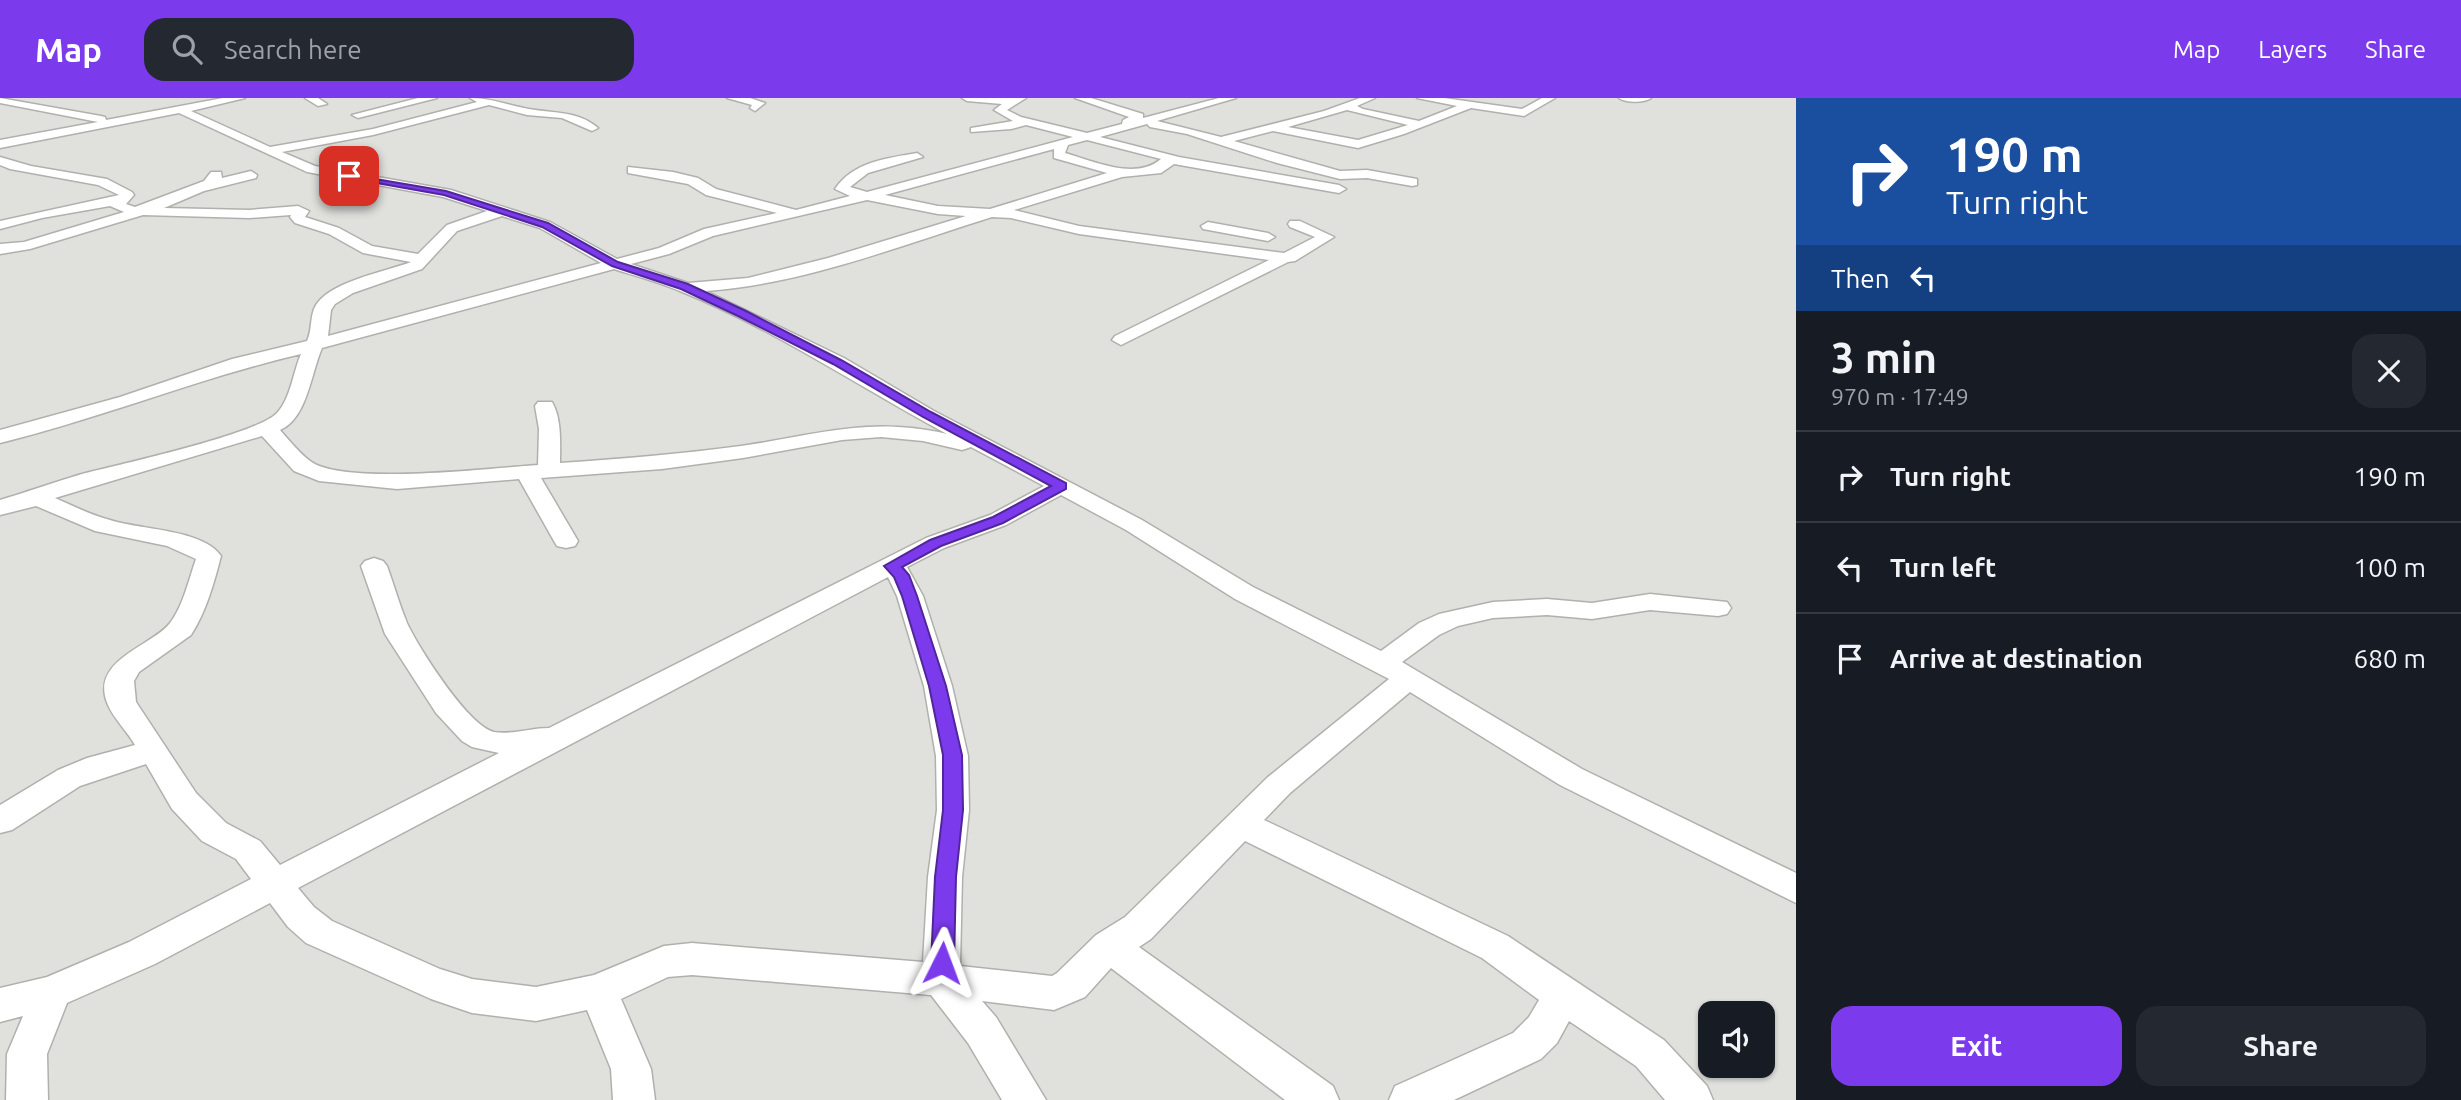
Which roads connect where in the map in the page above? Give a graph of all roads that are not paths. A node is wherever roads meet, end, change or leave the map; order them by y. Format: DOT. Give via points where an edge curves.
graph roads {
  1 [pos="240,98"];
  2 [pos="310,98"];
  3 [pos="432,98"];
  4 [pos="475,98"];
  5 [pos="732,98"];
  6 [pos="967,98"];
  7 [pos="1080,98"];
  8 [pos="1231,98"];
  9 [pos="1370,98"];
  10 [pos="1422,98"];
  11 [pos="1550,98"];
  12 [pos="1624,98"];
  13 [pos="1646,98"];
  14 [pos="0,100"];
  15 [pos="1017,100"];
  16 [pos="489,102"];
  17 [pos="323,104"];
  18 [pos="1347,106"];
  19 [pos="1468,106"];
  20 [pos="755,108"];
  21 [pos="181,110"];
  22 [pos="1048,114"];
  23 [pos="358,116"];
  24 [pos="1150,120"];
  25 [pos="1026,121"];
  26 [pos="118,122"];
  27 [pos="1419,124"];
  28 [pos="1271,127"];
  29 [pos="592,128"];
  30 [pos="975,130"];
  31 [pos="1087,136"];
  32 [pos="1221,141"];
  33 [pos="0,144"];
  34 [pos="1062,145"];
  35 [pos="268,151"];
  36 [pos="917,157"];
  37 [pos="1174,160"];
  38 [pos="0,161"];
  39 [pos="1290,163"];
  40 [pos="633,170"];
  41 [pos="1121,173"];
  42 [pos="216,175"];
  43 [pos="251,175"];
  44 [pos="1266,176"];
  45 [pos="72,178"];
  46 [pos="1412,182"];
  47 [pos="45,186"];
  48 [pos="204,187"];
  49 [pos="1339,189"];
  50 [pos="868,196"];
  51 [pos="122,200"];
  52 [pos="28,201"];
  53 [pos="143,211"];
  54 [pos="501,211"];
  55 [pos="57,212"];
  56 [pos="987,213"];
  57 [pos="797,215"];
  58 [pos="1295,224"];
  59 [pos="0,225"];
  60 [pos="1208,226"];
  61 [pos="0,249"];
  62 [pos="1306,249"];
  63 [pos="1290,258"];
  64 [pos="423,260"];
  65 [pos="615,264"];
  66 [pos="685,286"];
  67 [pos="1121,340"];
  68 [pos="314,345"];
  69 [pos="545,406"];
  70 [pos="267,429"];
  71 [pos="0,437"];
  72 [pos="998,453"];
  73 [pos="538,472"];
  74 [pos="1061,486"];
  75 [pos="29,499"];
  76 [pos="0,508"];
  77 [pos="566,541"];
  78 [pos="373,566"];
  79 [pos="892,566"];
  80 [pos="1718,608"];
  81 [pos="1396,671"];
  82 [pos="562,735"];
  83 [pos="152,751"];
  84 [pos="0,821"];
  85 [pos="1242,824"];
  86 [pos="274,884"];
  87 [pos="1796,889"];
  88 [pos="1109,946"];
  89 [pos="941,980"];
  90 [pos="598,991"];
  91 [pos="52,992"];
  92 [pos="1562,995"];
  93 [pos="0,1006"];
  94 [pos="27,1100"];
  95 [pos="634,1100"];
  96 [pos="1025,1100"];
  97 [pos="1318,1100"];
  98 [pos="1410,1100"];
  99 [pos="1692,1100"];
  1 -- 21 [label="street"];
  2 -- 17 [label="street"];
  3 -- 23 [label="street"];
  4 -- 16 [label="street"];
  5 -- 20 [label="street" via="760,103"];
  6 -- 15 [label="street"];
  7 -- 31 [label="street" via="1139,116"];
  8 -- 24 [label="street"];
  9 -- 18 [label="street"];
  10 -- 19 [label="street"];
  11 -- 19 [label="street" via="1524,113"];
  12 -- 13 [label="street"];
  14 -- 26 [label="street"];
  15 -- 25 [label="street" via="999,110"];
  16 -- 29 [label="street" via="564,115"];
  16 -- 35 [label="street" via="373,132"];
  18 -- 27 [label="street"];
  18 -- 28 [label="street"];
  19 -- 27 [label="street"];
  21 -- 26 [label="street"];
  21 -- 35 [label="street"];
  22 -- 25 [label="street"];
  24 -- 31 [label="street"];
  24 -- 32 [label="street" via="1154,125"];
  25 -- 30 [label="street"];
  25 -- 31 [label="street"];
  26 -- 33 [label="street"];
  27 -- 28 [label="street" via="1358,144"];
  28 -- 32 [label="street"];
  31 -- 34 [label="street"];
  31 -- 37 [label="street"];
  32 -- 39 [label="street"];
  34 -- 41 [label="street" via="1058,155"];
  34 -- 50 [label="street"];
  35 -- 54 [label="street" via="326,172 415,186"];
  36 -- 50 [label="street" via="885,162 842,186"];
  37 -- 41 [label="street" via="1156,170"];
  37 -- 44 [label="street"];
  38 -- 45 [label="street" via="31,172"];
  39 -- 44 [label="street"];
  39 -- 46 [label="street" via="1345,176"];
  40 -- 57 [label="street" via="693,181 711,192"];
  41 -- 56 [label="street"];
  42 -- 48 [label="street" via="214,182"];
  43 -- 48 [label="street"];
  44 -- 49 [label="street"];
  45 -- 47 [label="street"];
  45 -- 51 [label="street" via="122,190 127,195"];
  48 -- 53 [label="street"];
  50 -- 56 [label="street" via="938,210"];
  50 -- 57 [label="street"];
  51 -- 53 [label="street" via="117,205"];
  51 -- 55 [label="street"];
  52 -- 55 [label="street" via="24,209"];
  53 -- 61 [label="street"];
  53 -- 64 [label="street" via="249,214 298,209 302,211 300,220 334,231 368,250"];
  54 -- 64 [label="street" via="452,228"];
  54 -- 65 [label="street" via="545,225"];
  55 -- 59 [label="street"];
  56 -- 63 [label="street"];
  56 -- 66 [label="street" via="748,283"];
  57 -- 65 [label="street" via="709,232"];
  58 -- 62 [label="street" via="1327,237"];
  60 -- 62 [label="street" via="1262,235"];
  62 -- 63 [label="street"];
  63 -- 67 [label="street"];
  64 -- 68 [label="street" via="405,271 337,293 322,310 321,331"];
  65 -- 66 [label="street"];
  65 -- 68 [label="street"];
  66 -- 72 [label="street" via="837,362"];
  68 -- 70 [label="street" via="287,415"];
  68 -- 71 [label="street" via="239,363"];
  69 -- 73 [label="street" via="549,429"];
  70 -- 73 [label="street" via="302,466 319,474 397,482"];
  70 -- 75 [label="street"];
  72 -- 73 [label="street" via="923,435 881,431 662,462"];
  72 -- 74 [label="street"];
  73 -- 77 [label="street"];
  74 -- 79 [label="street" via="998,520 935,543"];
  74 -- 81 [label="street" via="1244,593"];
  75 -- 76 [label="street"];
  75 -- 83 [label="street" via="46,500 113,529 166,538 209,556 181,629 127,667 120,681 121,703"];
  78 -- 82 [label="street" via="394,625 413,659 467,732 484,741"];
  79 -- 82 [label="street"];
  79 -- 89 [label="street" via="909,596 937,686 952,755 953,810"];
  80 -- 81 [label="street" via="1650,602 1592,611 1546,607 1493,610 1429,629"];
  81 -- 85 [label="street"];
  81 -- 87 [label="street" via="1571,777"];
  82 -- 86 [label="street"];
  83 -- 84 [label="street" via="69,778"];
  83 -- 86 [label="street" via="184,801 214,832 248,850"];
  85 -- 88 [label="street" via="1138,928"];
  85 -- 92 [label="street" via="1495,947"];
  86 -- 90 [label="street" via="319,932 431,983 472,996 536,1004"];
  86 -- 91 [label="street" via="142,953"];
  88 -- 89 [label="street" via="1071,985 1054,993"];
  88 -- 97 [label="street"];
  89 -- 90 [label="street" via="692,959 664,962"];
  89 -- 96 [label="street" via="982,1030"];
  90 -- 95 [label="street" via="631,1069"];
  91 -- 93 [label="street"];
  91 -- 94 [label="street" via="27,1054"];
  92 -- 98 [label="street" via="1543,1030 1527,1046"];
  92 -- 99 [label="street" via="1650,1053"];
}
